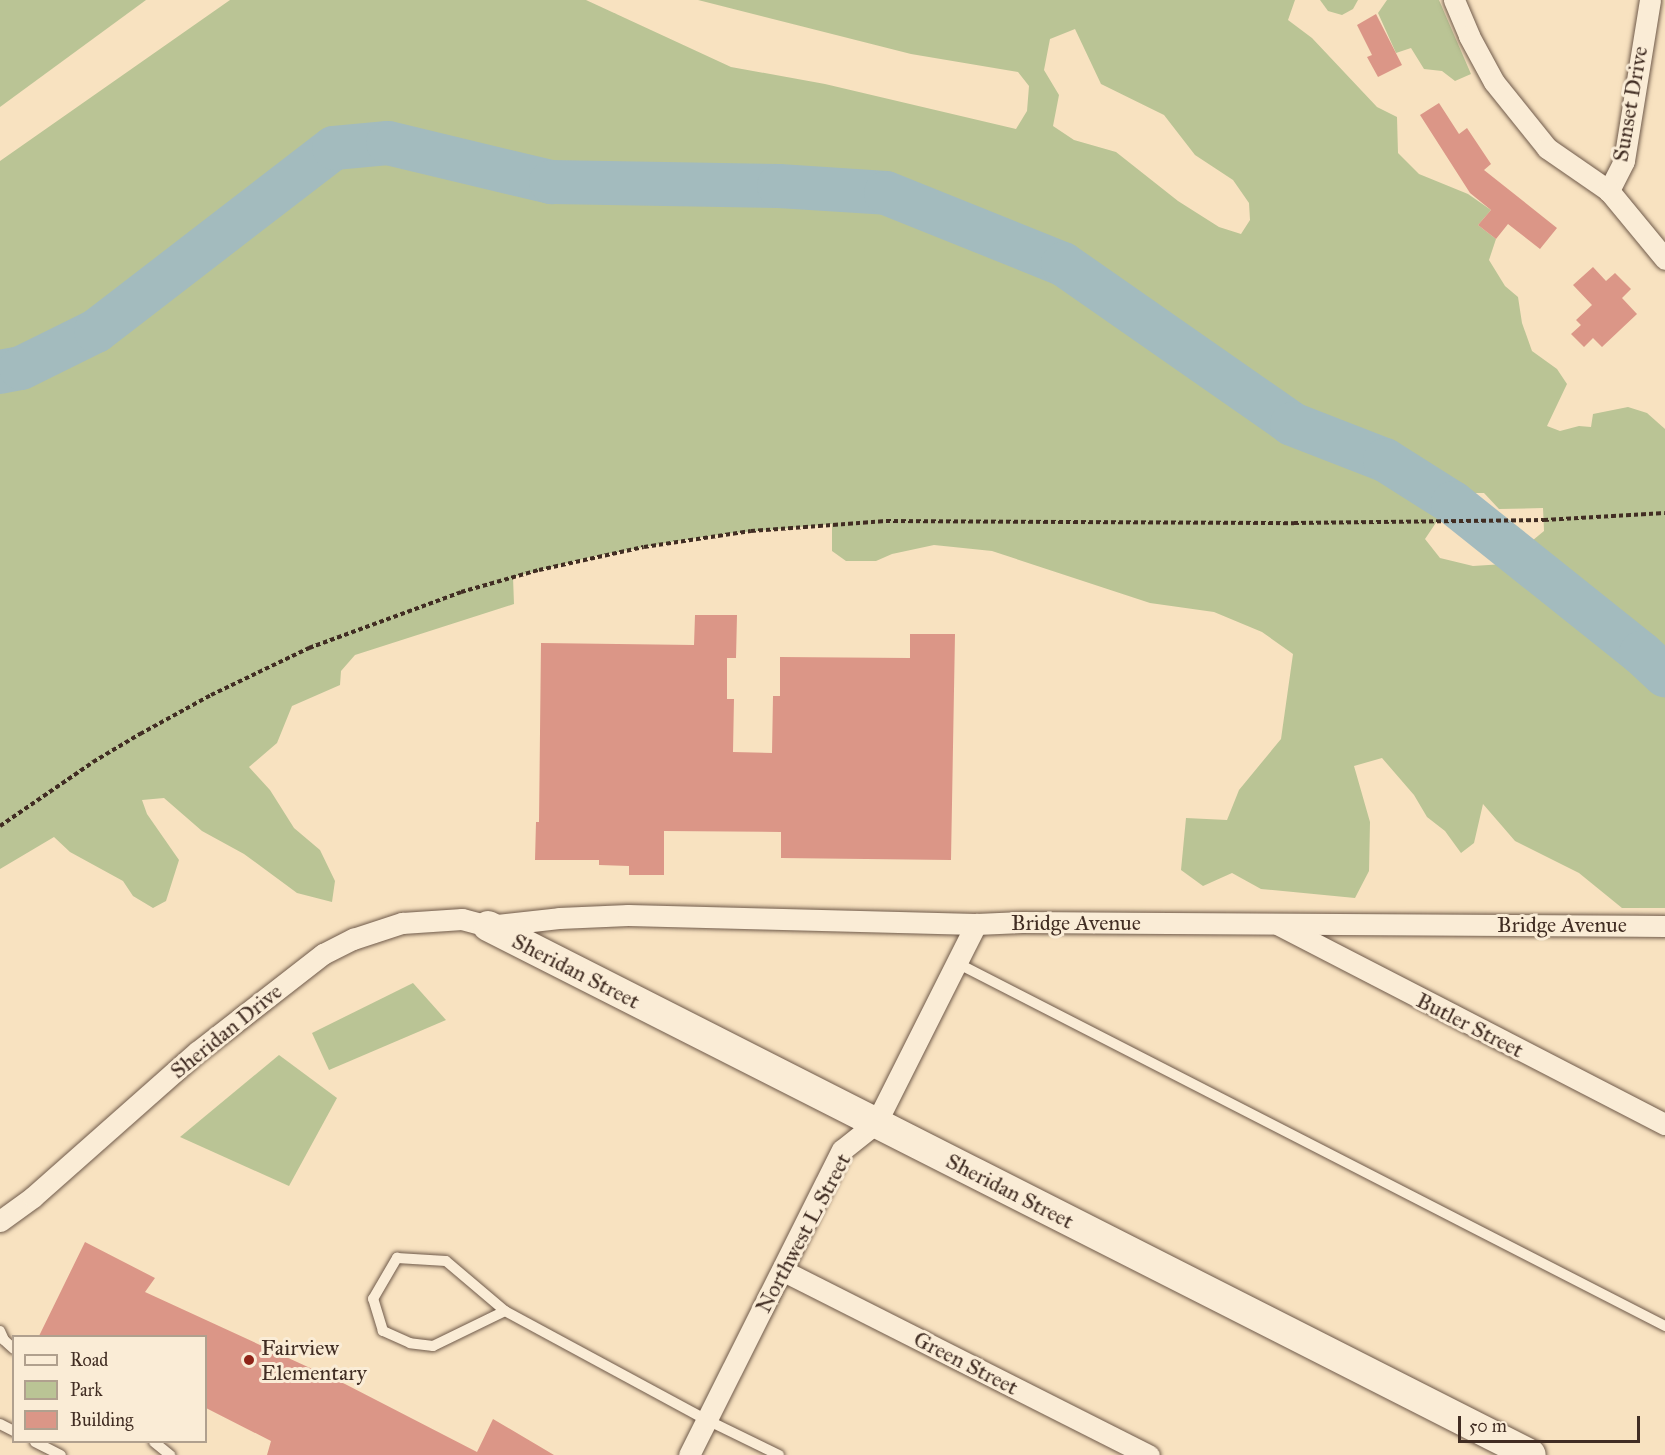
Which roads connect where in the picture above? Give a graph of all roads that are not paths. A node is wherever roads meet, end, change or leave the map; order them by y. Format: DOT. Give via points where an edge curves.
graph roads {
  1 [pos="1454,0"];
  2 [pos="1650,0"];
  3 [pos="1609,191"];
  4 [pos="1665,259"];
  5 [pos="976,924"];
  6 [pos="1276,924"];
  7 [pos="488,926"];
  8 [pos="1665,926"];
  9 [pos="957,963"];
  10 [pos="876,1124"];
  11 [pos="1665,1124"];
  12 [pos="0,1221"];
  13 [pos="782,1270"];
  14 [pos="506,1311"];
  15 [pos="1665,1326"];
  16 [pos="0,1331"];
  17 [pos="12,1347"];
  18 [pos="707,1420"];
  19 [pos="37,1443"];
  20 [pos="155,1443"];
  21 [pos="61,1455"];
  22 [pos="171,1455"];
  23 [pos="689,1455"];
  24 [pos="779,1455"];
  25 [pos="1149,1455"];
  26 [pos="1531,1455"];
  1 -- 3 [label="street" via="1494,82 1547,148"];
  2 -- 3 [label="street, Sunset Drive" via="1624,161"];
  3 -- 4 [label="street, Sunset Drive"];
  5 -- 6 [label="street, Bridge Avenue"];
  5 -- 7 [label="street, Bridge Avenue" via="628,915"];
  5 -- 9 [label="street, Northwest L Street"];
  6 -- 8 [label="street, Bridge Avenue"];
  6 -- 11 [label="street, Butler Street"];
  7 -- 10 [label="street, Sheridan Street"];
  7 -- 12 [label="street, Sheridan Drive" via="462,920 402,923 353,939 323,954 197,1052 33,1197"];
  9 -- 10 [label="street, Northwest L Street"];
  9 -- 15 [label="lane"];
  10 -- 13 [label="street, Northwest L Street" via="842,1150"];
  10 -- 26 [label="street, Sheridan Street"];
  13 -- 18 [label="street, Northwest L Street"];
  13 -- 25 [label="street, Green Street"];
  14 -- 14 [label="lane" via="446,1261 397,1258 373,1299 383,1331 410,1343 433,1346"];
  14 -- 18 [label="lane"];
  16 -- 17 [label="lane"];
  18 -- 23 [label="street, Northwest L Street"];
  18 -- 24 [label="lane"];
  19 -- 21 [label="lane"];
  20 -- 22 [label="lane"];
}
